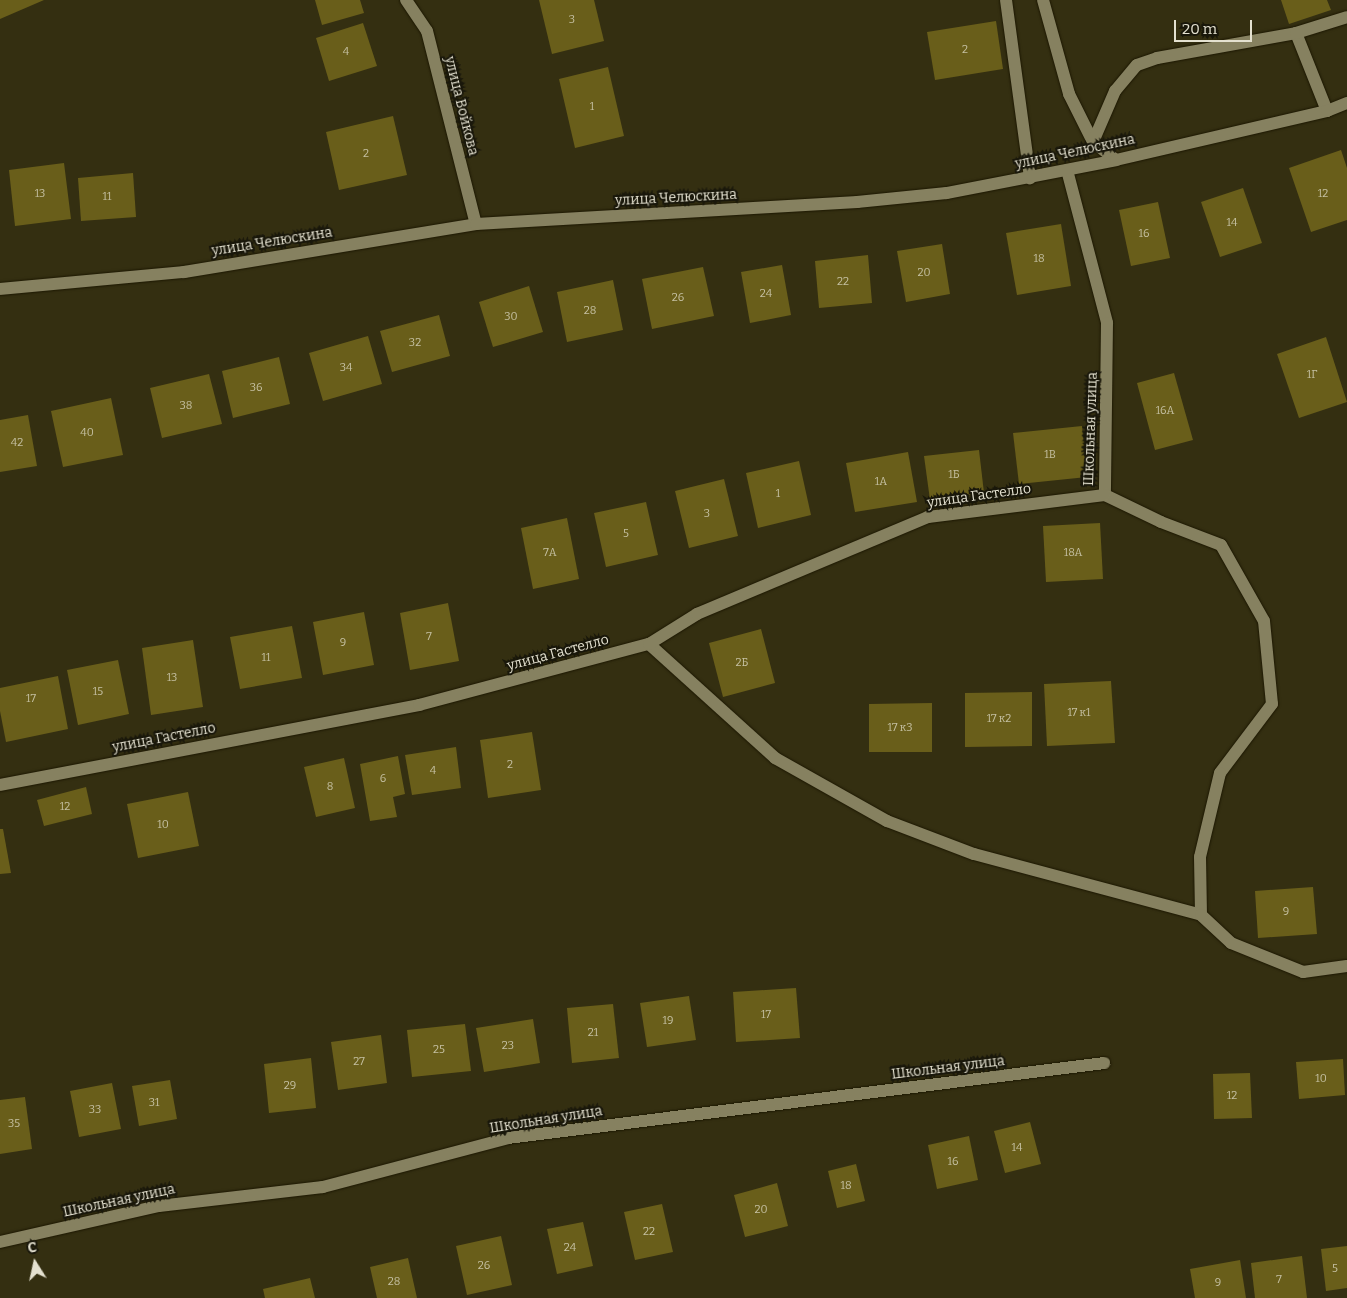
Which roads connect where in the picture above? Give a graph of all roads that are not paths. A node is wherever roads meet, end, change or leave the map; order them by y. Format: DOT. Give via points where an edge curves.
graph roads {
  1 [pos="406,0"];
  2 [pos="1006,0"];
  3 [pos="1043,0"];
  4 [pos="1347,17"];
  5 [pos="1296,33"];
  6 [pos="1347,104"];
  7 [pos="1327,110"];
  8 [pos="1093,142"];
  9 [pos="1116,160"];
  10 [pos="1067,170"];
  11 [pos="1030,178"];
  12 [pos="476,224"];
  13 [pos="0,289"];
  14 [pos="1105,495"];
  15 [pos="649,644"];
  16 [pos="0,785"];
  17 [pos="1201,916"];
  18 [pos="1347,966"];
  19 [pos="1104,1063"];
  20 [pos="0,1242"];
  1 -- 12 [label="street, улица Войкова" via="427,31"];
  2 -- 11 [label="street"];
  3 -- 8 [label="street" via="1069,94"];
  4 -- 5 [label="street"];
  5 -- 7 [label="street"];
  5 -- 8 [label="street" via="1157,58 1137,65 1114,91"];
  6 -- 7 [label="street, улица Челюскина"];
  7 -- 9 [label="street, улица Челюскина"];
  8 -- 9 [label="street"];
  9 -- 10 [label="street, улица Челюскина"];
  10 -- 11 [label="street, улица Челюскина"];
  10 -- 14 [label="street, Школьная улица" via="1107,323"];
  11 -- 12 [label="street, улица Челюскина" via="857,202"];
  12 -- 13 [label="street, улица Челюскина" via="184,272"];
  14 -- 15 [label="street, улица Гастелло" via="928,517 697,614"];
  14 -- 17 [label="street, Школьная улица" via="1221,546 1264,621 1272,704 1220,773 1200,857"];
  15 -- 16 [label="street, улица Гастелло" via="419,705"];
  15 -- 17 [label="street" via="774,758 887,821 974,854"];
  17 -- 18 [label="street" via="1231,943 1303,972"];
  19 -- 20 [label="street, Школьная улица" via="508,1138 323,1187 159,1206"];
}
